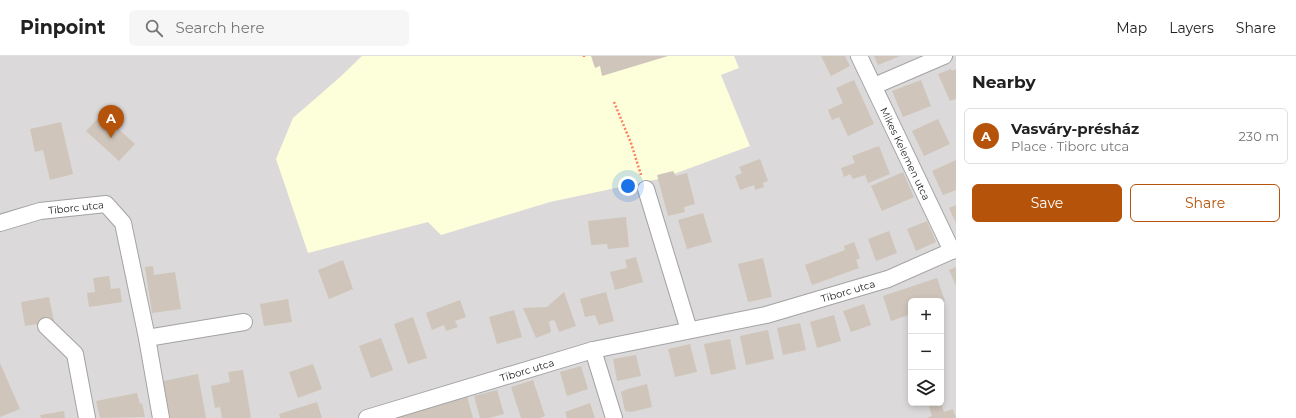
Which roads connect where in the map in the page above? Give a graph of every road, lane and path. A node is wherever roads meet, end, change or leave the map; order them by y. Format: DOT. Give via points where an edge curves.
graph roads {
  1 [pos="859,56"];
  2 [pos="944,56"];
  3 [pos="874,86"];
  4 [pos="614,102"];
  5 [pos="646,189"];
  6 [pos="0,223"];
  7 [pos="954,250"];
  8 [pos="244,322"];
  9 [pos="46,326"];
  10 [pos="689,330"];
  11 [pos="147,338"];
  12 [pos="593,350"];
  13 [pos="87,418"];
  14 [pos="161,418"];
  15 [pos="368,418"];
  16 [pos="614,418"];
  1 -- 3 [label="street, Mikes Kelemen utca"];
  2 -- 3 [label="street"];
  3 -- 7 [label="street, Mikes Kelemen utca"];
  4 -- 5 [label="path" via="631,142"];
  5 -- 10 [label="street"];
  6 -- 11 [label="street, Tiborc utca" via="40,211 106,204 123,223"];
  7 -- 10 [label="street, Tiborc utca" via="888,279 766,315"];
  8 -- 11 [label="street"];
  9 -- 13 [label="street" via="74,354"];
  10 -- 12 [label="street, Tiborc utca"];
  11 -- 14 [label="street, Tiborc utca"];
  12 -- 15 [label="street, Tiborc utca"];
  12 -- 16 [label="street"];
}
